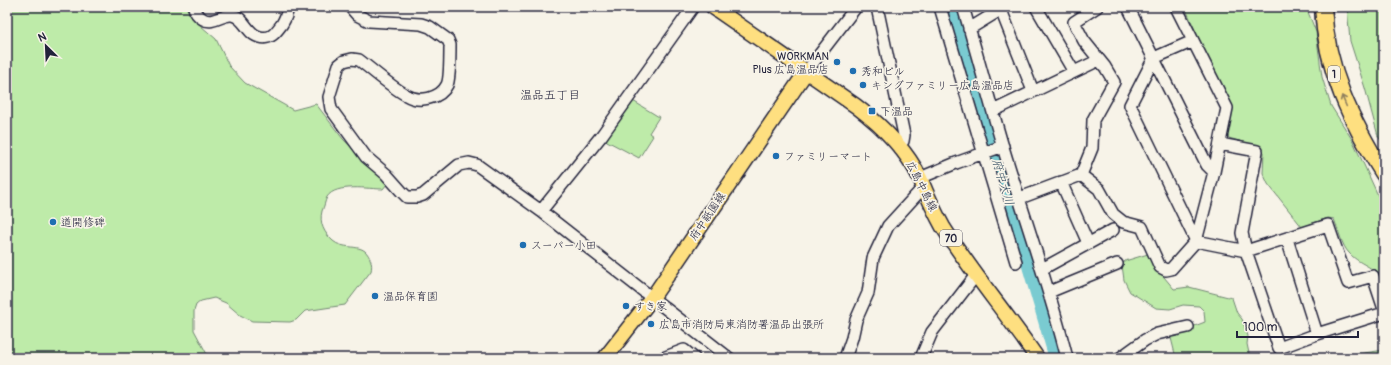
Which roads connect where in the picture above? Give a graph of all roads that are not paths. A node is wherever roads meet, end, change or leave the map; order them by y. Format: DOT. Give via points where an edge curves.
graph roads {
  1 [pos="194,7"];
  2 [pos="287,7"];
  3 [pos="350,7"];
  4 [pos="693,7"];
  5 [pos="713,7"];
  6 [pos="856,7"];
  7 [pos="877,7"];
  8 [pos="963,7"];
  9 [pos="1036,7"];
  10 [pos="1097,7"];
  11 [pos="1128,7"];
  12 [pos="1176,7"];
  13 [pos="1323,7"];
  14 [pos="940,8"];
  15 [pos="1003,8"];
  16 [pos="969,29"];
  17 [pos="1193,41"];
  18 [pos="1154,58"];
  19 [pos="1099,60"];
  20 [pos="806,72"];
  21 [pos="1074,72"];
  22 [pos="1033,91"];
  23 [pos="993,111"];
  24 [pos="1220,144"];
  25 [pos="899,146"];
  26 [pos="1003,146"];
  27 [pos="983,154"];
  28 [pos="1380,168"];
  29 [pos="1214,172"];
  30 [pos="1081,175"];
  31 [pos="1061,182"];
  32 [pos="922,184"];
  33 [pos="1020,198"];
  34 [pos="541,211"];
  35 [pos="1113,230"];
  36 [pos="1287,239"];
  37 [pos="1196,241"];
  38 [pos="1088,243"];
  39 [pos="1246,251"];
  40 [pos="1016,262"];
  41 [pos="1117,264"];
  42 [pos="1042,269"];
  43 [pos="976,275"];
  44 [pos="1049,292"];
  45 [pos="652,298"];
  46 [pos="1384,309"];
  47 [pos="1384,313"];
  48 [pos="1188,327"];
  49 [pos="1317,334"];
  50 [pos="605,358"];
  51 [pos="663,358"];
  52 [pos="694,358"];
  53 [pos="729,358"];
  54 [pos="845,358"];
  55 [pos="921,358"];
  56 [pos="1037,358"];
  57 [pos="1067,358"];
  58 [pos="1120,358"];
  1 -- 2 [label="street" via="198,16 206,21 230,15 237,17 254,35 266,38 273,35 285,20"];
  3 -- 34 [label="street" via="357,15 369,21 430,26 448,40 450,45 447,84 440,93 431,98 418,99 407,96 359,60 344,61 339,65 329,97 331,109 366,157 407,197 423,195 459,164 469,163 477,165"];
  4 -- 34 [label="street" via="602,135"];
  5 -- 20 [label="main road, 広島中島線 / 70"];
  6 -- 20 [label="street"];
  7 -- 25 [label="street" via="904,134"];
  8 -- 16 [label="street"];
  9 -- 21 [label="street"];
  10 -- 19 [label="street" via="1074,22 1084,41"];
  11 -- 18 [label="street"];
  12 -- 17 [label="street"];
  28 -- 13 [label="highway, 1, one-way" via="1344,102 1325,33"];
  14 -- 27 [label="street"];
  15 -- 16 [label="street"];
  15 -- 22 [label="street"];
  16 -- 23 [label="street"];
  17 -- 18 [label="street"];
  17 -- 24 [label="street" via="1227,108"];
  18 -- 29 [label="street" via="1207,165"];
  18 -- 37 [label="street" via="1130,105"];
  19 -- 21 [label="street"];
  19 -- 30 [label="street" via="1114,82 1093,120 1092,148"];
  20 -- 25 [label="main road, 広島中島線 / 70" via="869,116"];
  20 -- 45 [label="main road, 府中祇園線"];
  21 -- 22 [label="street"];
  22 -- 23 [label="street"];
  23 -- 26 [label="street"];
  24 -- 29 [label="street"];
  24 -- 39 [label="street" via="1257,150 1242,232"];
  25 -- 32 [label="main road, 広島中島線 / 70"];
  26 -- 27 [label="street"];
  26 -- 33 [label="street"];
  27 -- 32 [label="street" via="956,162"];
  27 -- 40 [label="street"];
  29 -- 37 [label="street"];
  30 -- 31 [label="street"];
  30 -- 37 [label="street" via="1100,189 1113,214 1123,222 1142,227 1160,267 1171,269"];
  31 -- 33 [label="street"];
  31 -- 38 [label="street"];
  32 -- 43 [label="main road, 広島中島線 / 70" via="943,227"];
  32 -- 54 [label="street" via="920,191 888,226 873,258 868,293 856,320"];
  33 -- 42 [label="street"];
  34 -- 45 [label="street"];
  35 -- 38 [label="street"];
  36 -- 39 [label="street"];
  36 -- 46 [label="street" via="1328,225 1348,283 1373,276"];
  36 -- 49 [label="street"];
  37 -- 39 [label="street"];
  38 -- 42 [label="street"];
  39 -- 49 [label="street" via="1279,348"];
  41 -- 44 [label="street"];
  42 -- 44 [label="street"];
  43 -- 55 [label="street" via="932,332"];
  43 -- 56 [label="main road, 広島中島線 / 70"];
  44 -- 57 [label="street"];
  45 -- 50 [label="main road, 府中祇園線"];
  45 -- 53 [label="street"];
  47 -- 49 [label="street"];
  48 -- 58 [label="street" via="1157,334"];
  51 -- 52 [label="street" via="684,350"];
}
